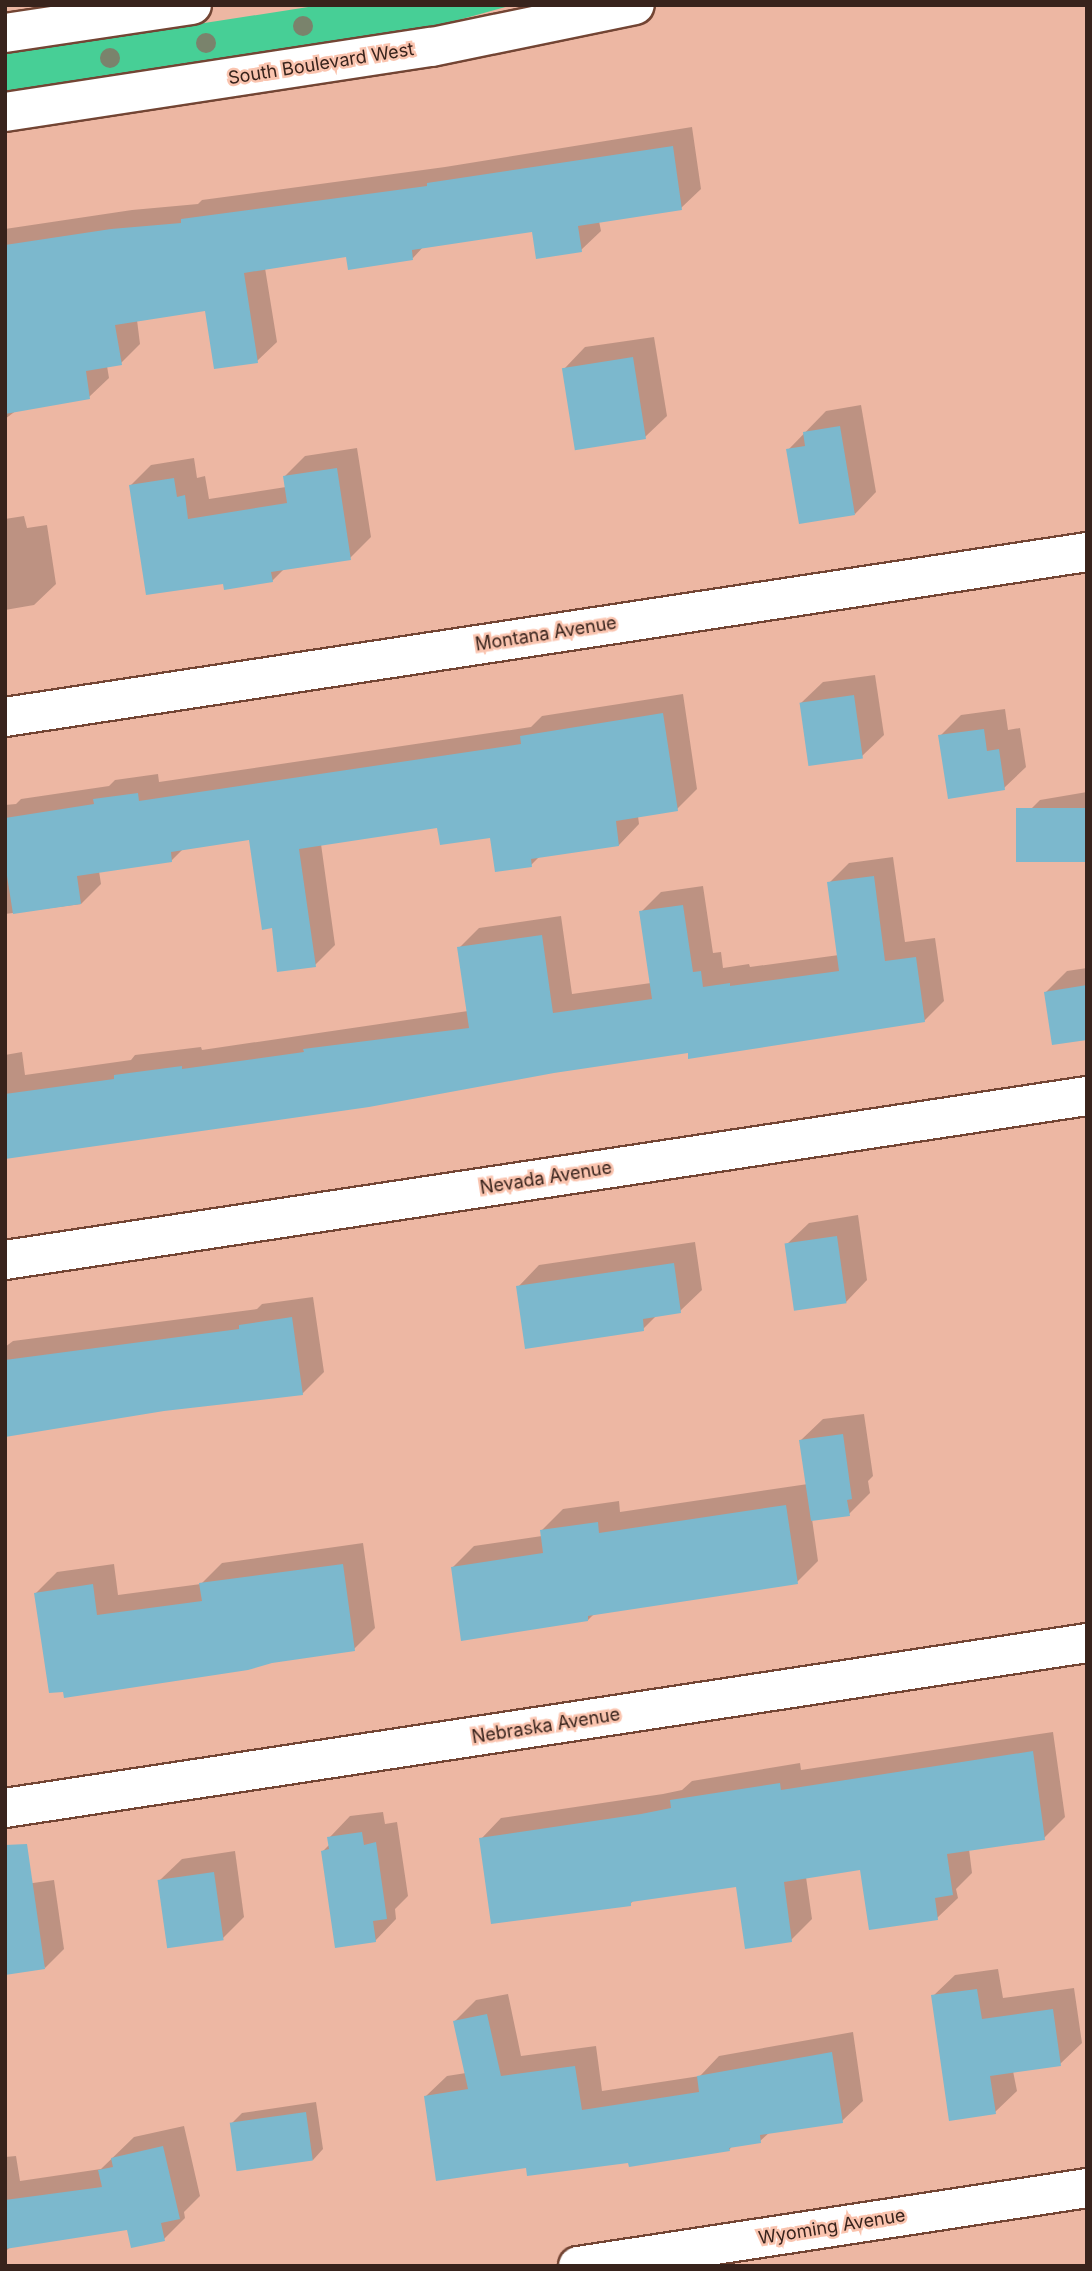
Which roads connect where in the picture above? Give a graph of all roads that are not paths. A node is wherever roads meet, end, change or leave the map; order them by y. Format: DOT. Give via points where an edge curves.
graph roads {
  1 [pos="192,5"];
  2 [pos="635,5"];
  3 [pos="5,33"];
  4 [pos="5,112"];
  5 [pos="1087,552"];
  6 [pos="5,717"];
  7 [pos="1087,1096"];
  8 [pos="5,1260"];
  9 [pos="1087,1643"];
  10 [pos="5,1808"];
  11 [pos="1087,2188"];
  12 [pos="578,2266"];
  1 -- 3 [label="street"];
  2 -- 4 [label="street, South Boulevard West" via="432,47"];
  5 -- 6 [label="street, Montana Avenue"];
  7 -- 8 [label="street, Nevada Avenue"];
  9 -- 10 [label="street, Nebraska Avenue"];
  11 -- 12 [label="street, Wyoming Avenue"];
}
